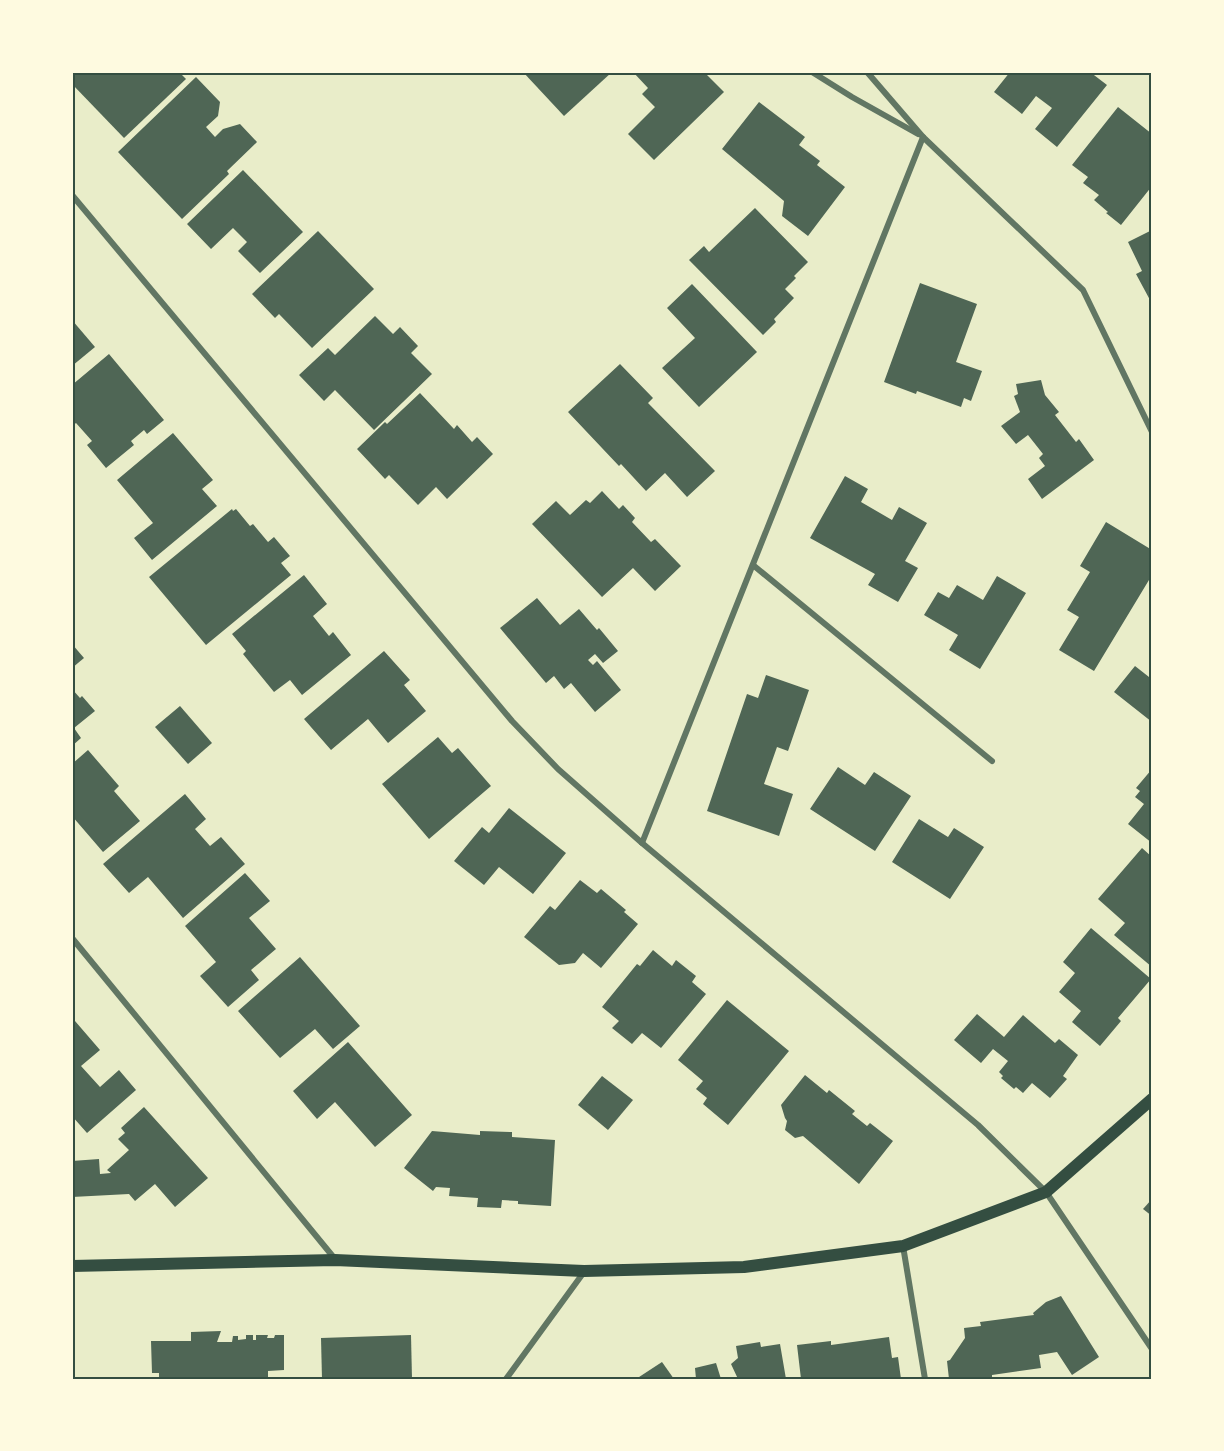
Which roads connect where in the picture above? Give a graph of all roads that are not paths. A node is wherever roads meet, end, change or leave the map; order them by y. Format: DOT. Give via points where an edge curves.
graph roads {
  1 [pos="812,72"];
  2 [pos="867,72"];
  3 [pos="923,137"];
  4 [pos="72,195"];
  5 [pos="1152,432"];
  6 [pos="753,565"];
  7 [pos="992,761"];
  8 [pos="642,843"];
  9 [pos="72,938"];
  10 [pos="1152,1099"];
  11 [pos="1046,1192"];
  12 [pos="903,1246"];
  13 [pos="335,1260"];
  14 [pos="72,1266"];
  15 [pos="584,1272"];
  16 [pos="1152,1349"];
  17 [pos="506,1379"];
  18 [pos="925,1379"];
  1 -- 3 [label="street"];
  2 -- 3 [label="street"];
  3 -- 5 [label="street" via="1083,290"];
  3 -- 6 [label="street"];
  4 -- 8 [label="street" via="512,721 558,769"];
  6 -- 7 [label="street"];
  6 -- 8 [label="street"];
  8 -- 11 [label="street" via="978,1125"];
  9 -- 13 [label="street"];
  10 -- 11 [label="main road"];
  11 -- 12 [label="main road"];
  11 -- 16 [label="street"];
  12 -- 15 [label="main road" via="744,1268"];
  12 -- 18 [label="street"];
  13 -- 14 [label="main road"];
  13 -- 15 [label="main road"];
  15 -- 17 [label="street"];
}
